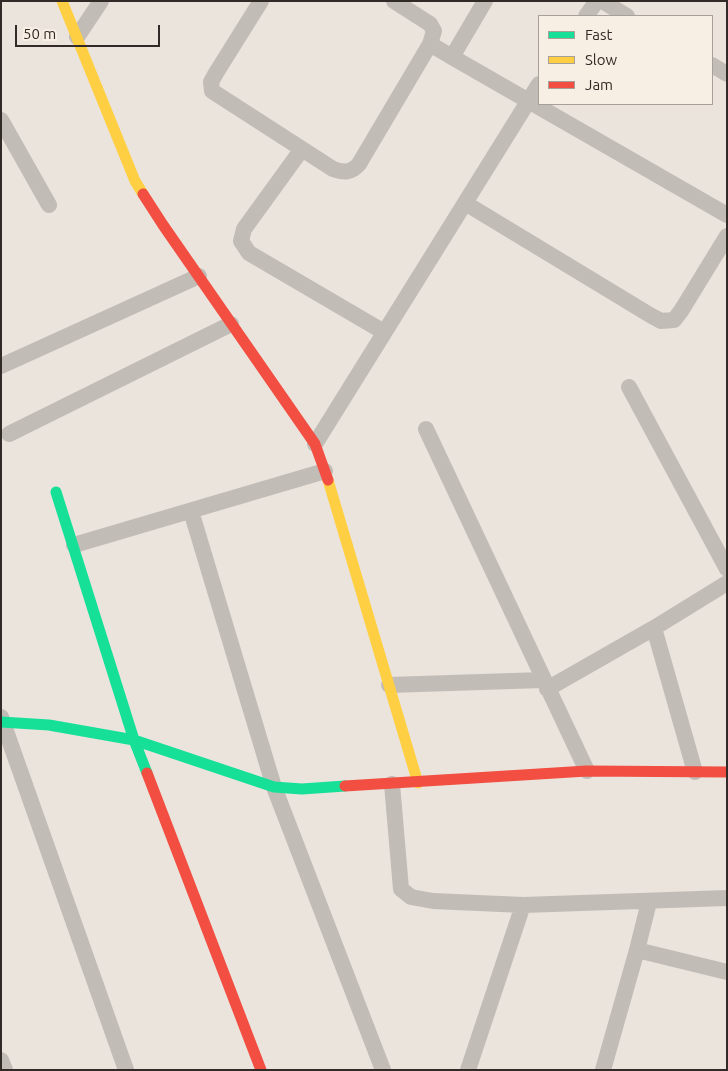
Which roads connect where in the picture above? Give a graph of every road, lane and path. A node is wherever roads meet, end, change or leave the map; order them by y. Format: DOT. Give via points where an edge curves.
graph roads {
  1 [pos="62,1"];
  2 [pos="101,1"];
  3 [pos="261,1"];
  4 [pos="394,1"];
  5 [pos="485,1"];
  6 [pos="597,1"];
  7 [pos="602,1"];
  8 [pos="587,15"];
  9 [pos="625,15"];
  10 [pos="77,37"];
  11 [pos="430,44"];
  12 [pos="452,57"];
  13 [pos="713,66"];
  14 [pos="727,74"];
  15 [pos="538,85"];
  16 [pos="527,101"];
  17 [pos="1,120"];
  18 [pos="302,149"];
  19 [pos="465,202"];
  20 [pos="49,205"];
  21 [pos="727,215"];
  22 [pos="727,236"];
  23 [pos="199,276"];
  24 [pos="231,324"];
  25 [pos="384,332"];
  26 [pos="1,366"];
  27 [pos="629,388"];
  28 [pos="426,429"];
  29 [pos="9,434"];
  30 [pos="314,444"];
  31 [pos="325,471"];
  32 [pos="56,492"];
  33 [pos="192,511"];
  34 [pos="74,545"];
  35 [pos="727,569"];
  36 [pos="727,583"];
  37 [pos="654,628"];
  38 [pos="545,684"];
  39 [pos="389,685"];
  40 [pos="2,720"];
  41 [pos="134,740"];
  42 [pos="587,771"];
  43 [pos="695,772"];
  44 [pos="727,772"];
  45 [pos="418,783"];
  46 [pos="392,784"];
  47 [pos="274,787"];
  48 [pos="727,898"];
  49 [pos="649,902"];
  50 [pos="522,905"];
  51 [pos="637,950"];
  52 [pos="727,972"];
  53 [pos="1,1060"];
  54 [pos="5,1070"];
  55 [pos="126,1070"];
  56 [pos="261,1070"];
  57 [pos="383,1070"];
  58 [pos="468,1070"];
  59 [pos="603,1070"];
  1 -- 10 [label="street"];
  2 -- 10 [label="street"];
  3 -- 18 [label="street" via="214,77 212,91"];
  4 -- 11 [label="street" via="430,24 434,32"];
  5 -- 12 [label="street"];
  6 -- 8 [label="street"];
  7 -- 9 [label="street"];
  10 -- 23 [label="street" via="135,181"];
  11 -- 12 [label="street"];
  11 -- 18 [label="street" via="353,171 342,172"];
  12 -- 16 [label="street"];
  13 -- 14 [label="street"];
  15 -- 16 [label="street"];
  16 -- 19 [label="street"];
  16 -- 21 [label="street"];
  17 -- 20 [label="street"];
  18 -- 25 [label="street" via="244,228 241,241 249,252"];
  19 -- 22 [label="street" via="662,321 674,320 681,311"];
  19 -- 25 [label="street"];
  23 -- 24 [label="street"];
  23 -- 26 [label="street"];
  24 -- 29 [label="street"];
  24 -- 30 [label="street"];
  25 -- 30 [label="street"];
  27 -- 35 [label="street"];
  28 -- 38 [label="street"];
  30 -- 31 [label="street"];
  31 -- 33 [label="street"];
  31 -- 39 [label="street"];
  32 -- 34 [label="street"];
  33 -- 34 [label="street"];
  33 -- 47 [label="street"];
  34 -- 41 [label="street"];
  36 -- 37 [label="street"];
  37 -- 38 [label="street"];
  37 -- 43 [label="street"];
  38 -- 39 [label="street"];
  38 -- 42 [label="street"];
  39 -- 45 [label="street"];
  40 -- 41 [label="street"];
  40 -- 55 [label="street"];
  41 -- 47 [label="street"];
  41 -- 56 [label="street"];
  42 -- 43 [label="street"];
  42 -- 45 [label="street"];
  43 -- 44 [label="street"];
  45 -- 46 [label="street"];
  46 -- 47 [label="street" via="302,789"];
  46 -- 50 [label="street" via="401,889 411,898 433,901"];
  47 -- 57 [label="street"];
  48 -- 49 [label="street"];
  49 -- 50 [label="street"];
  49 -- 51 [label="street"];
  50 -- 58 [label="street"];
  51 -- 52 [label="street"];
  51 -- 59 [label="street"];
  53 -- 54 [label="street"];
}
